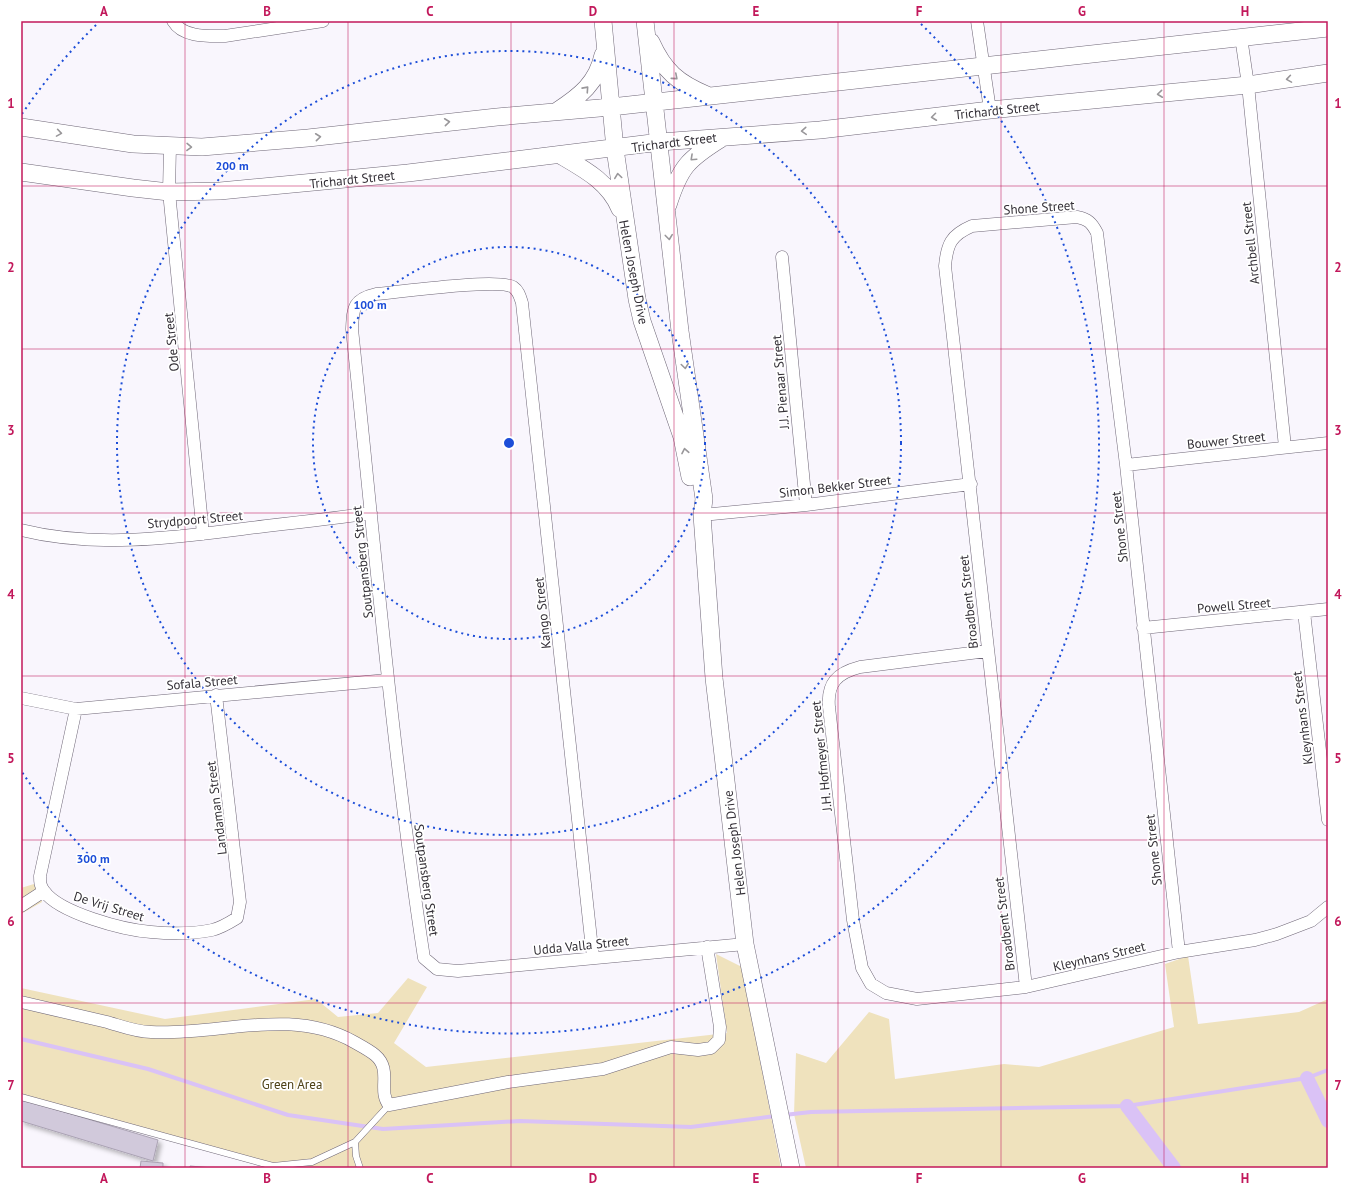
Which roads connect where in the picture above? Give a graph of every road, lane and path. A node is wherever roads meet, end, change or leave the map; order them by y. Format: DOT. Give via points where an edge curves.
graph roads {
  1 [pos="174,21"];
  2 [pos="323,21"];
  3 [pos="603,21"];
  4 [pos="977,21"];
  5 [pos="646,27"];
  6 [pos="1328,28"];
  7 [pos="1241,37"];
  8 [pos="605,46"];
  9 [pos="985,64"];
  10 [pos="1328,73"];
  11 [pos="1248,85"];
  12 [pos="707,95"];
  13 [pos="654,101"];
  14 [pos="611,107"];
  15 [pos="990,110"];
  16 [pos="555,112"];
  17 [pos="21,127"];
  18 [pos="725,136"];
  19 [pos="660,142"];
  20 [pos="170,146"];
  21 [pos="615,149"];
  22 [pos="560,155"];
  23 [pos="21,172"];
  24 [pos="169,192"];
  25 [pos="666,213"];
  26 [pos="624,220"];
  27 [pos="972,226"];
  28 [pos="782,257"];
  29 [pos="494,283"];
  30 [pos="1328,443"];
  31 [pos="1285,447"];
  32 [pos="1126,464"];
  33 [pos="970,484"];
  34 [pos="806,505"];
  35 [pos="371,513"];
  36 [pos="702,515"];
  37 [pos="21,530"];
  38 [pos="203,534"];
  39 [pos="1328,609"];
  40 [pos="1304,612"];
  41 [pos="1143,628"];
  42 [pos="987,651"];
  43 [pos="387,680"];
  44 [pos="216,695"];
  45 [pos="21,698"];
  46 [pos="76,709"];
  47 [pos="1328,820"];
  48 [pos="44,891"];
  49 [pos="21,906"];
  50 [pos="1328,907"];
  51 [pos="236,918"];
  52 [pos="745,944"];
  53 [pos="707,947"];
  54 [pos="1179,952"];
  55 [pos="424,958"];
  56 [pos="593,958"];
  57 [pos="871,984"];
  58 [pos="1026,987"];
  59 [pos="21,1002"];
  60 [pos="21,1097"];
  61 [pos="389,1105"];
  62 [pos="355,1142"];
  63 [pos="360,1168"];
  64 [pos="791,1168"];
  1 -- 2 [label="street" via="182,30 210,36 226,36"];
  3 -- 8 [label="street, Helen Joseph Drive"];
  4 -- 9 [label="street"];
  5 -- 12 [label="street, one-way" via="662,63 673,76"];
  5 -- 13 [label="street, Helen Joseph Drive"];
  6 -- 7 [label="street"];
  7 -- 9 [label="street"];
  7 -- 11 [label="street, Archbell Street"];
  8 -- 14 [label="street, Helen Joseph Drive"];
  16 -- 8 [label="street, one-way" via="584,92 592,82 601,63"];
  9 -- 12 [label="street"];
  9 -- 15 [label="street"];
  10 -- 11 [label="street, Trichardt Street, one-way"];
  11 -- 15 [label="street, Trichardt Street, one-way"];
  11 -- 31 [label="street, Archbell Street"];
  12 -- 13 [label="street"];
  13 -- 14 [label="street"];
  13 -- 19 [label="street, Helen Joseph Drive"];
  14 -- 16 [label="street"];
  14 -- 21 [label="street, Helen Joseph Drive"];
  15 -- 18 [label="street, Trichardt Street, one-way" via="820,130"];
  20 -- 16 [label="street, one-way" via="248,144"];
  17 -- 20 [label="street, one-way" via="96,139"];
  18 -- 19 [label="street, Trichardt Street"];
  18 -- 25 [label="street, one-way" via="697,153 682,170 676,179"];
  19 -- 21 [label="street, Trichardt Street"];
  19 -- 25 [label="street, Helen Joseph Drive"];
  20 -- 24 [label="street, Ode Street"];
  21 -- 22 [label="street, Trichardt Street"];
  26 -- 21 [label="street, Helen Joseph Drive, one-way"];
  22 -- 24 [label="street, Trichardt Street" via="312,183 220,191"];
  22 -- 26 [label="street" via="603,183 616,200"];
  23 -- 24 [label="street, Trichardt Street" via="102,185"];
  24 -- 38 [label="street, Ode Street"];
  25 -- 36 [label="street, Helen Joseph Drive, one-way" via="704,499"];
  36 -- 26 [label="street, Helen Joseph Drive, one-way" via="696,504 682,437 642,321"];
  27 -- 32 [label="street, Shone Street" via="1077,217 1093,224 1097,233"];
  27 -- 33 [label="street, Broadbent Street" via="960,231 952,239 947,249 945,266"];
  28 -- 34 [label="street, J.J. Pienaar Street"];
  29 -- 35 [label="street, Soutpansberg Street" via="376,294 364,297 358,302 353,314 352,329"];
  29 -- 56 [label="street, Kango Street" via="514,288 522,303"];
  30 -- 31 [label="street, Bouwer Street"];
  31 -- 32 [label="street, Bouwer Street"];
  32 -- 41 [label="street, Shone Street"];
  33 -- 34 [label="street, Simon Bekker Street"];
  33 -- 42 [label="street, Broadbent Street"];
  34 -- 36 [label="street, Simon Bekker Street"];
  35 -- 38 [label="street, Strydpoort Street"];
  35 -- 43 [label="street, Soutpansberg Street"];
  36 -- 52 [label="street, Helen Joseph Drive" via="714,678"];
  37 -- 38 [label="street, Strydpoort Street" via="62,539 102,541"];
  39 -- 40 [label="street, Powell Street"];
  40 -- 41 [label="street, Powell Street"];
  40 -- 47 [label="street, Kleynhans Street"];
  41 -- 54 [label="street, Shone Street"];
  42 -- 57 [label="street, J.H. Hofmeyer Street" via="846,670 836,677 830,687 828,707 853,920 862,968"];
  42 -- 58 [label="street, Broadbent Street"];
  43 -- 44 [label="street, Sofala Street"];
  43 -- 55 [label="street, Soutpansberg Street"];
  44 -- 46 [label="street, Sofala Street"];
  44 -- 51 [label="street, Landaman Street" via="240,891 240,909"];
  45 -- 46 [label="street, Sofala Street"];
  46 -- 48 [label="street" via="40,876"];
  48 -- 49 [label="street"];
  48 -- 51 [label="street, De Vrij Street" via="58,904 79,914 149,932 212,930"];
  50 -- 54 [label="street, Kleynhans Street" via="1311,922 1277,934 1256,940"];
  52 -- 53 [label="street, Udda Valla Street"];
  52 -- 64 [label="street, Helen Joseph Drive"];
  53 -- 56 [label="street, Udda Valla Street"];
  53 -- 61 [label="street" via="720,1027 719,1040 711,1048 698,1050 671,1047 603,1069 508,1082"];
  54 -- 58 [label="street, Kleynhans Street"];
  55 -- 56 [label="street, Udda Valla Street" via="437,969 458,971"];
  57 -- 58 [label="street, Kleynhans Street" via="886,994 917,998"];
  59 -- 61 [label="street" via="150,1032 280,1023 327,1030 357,1043 383,1064 385,1100"];
  60 -- 62 [label="lane" via="273,1166 312,1162"];
  61 -- 62 [label="lane"];
  62 -- 63 [label="lane"];
}
